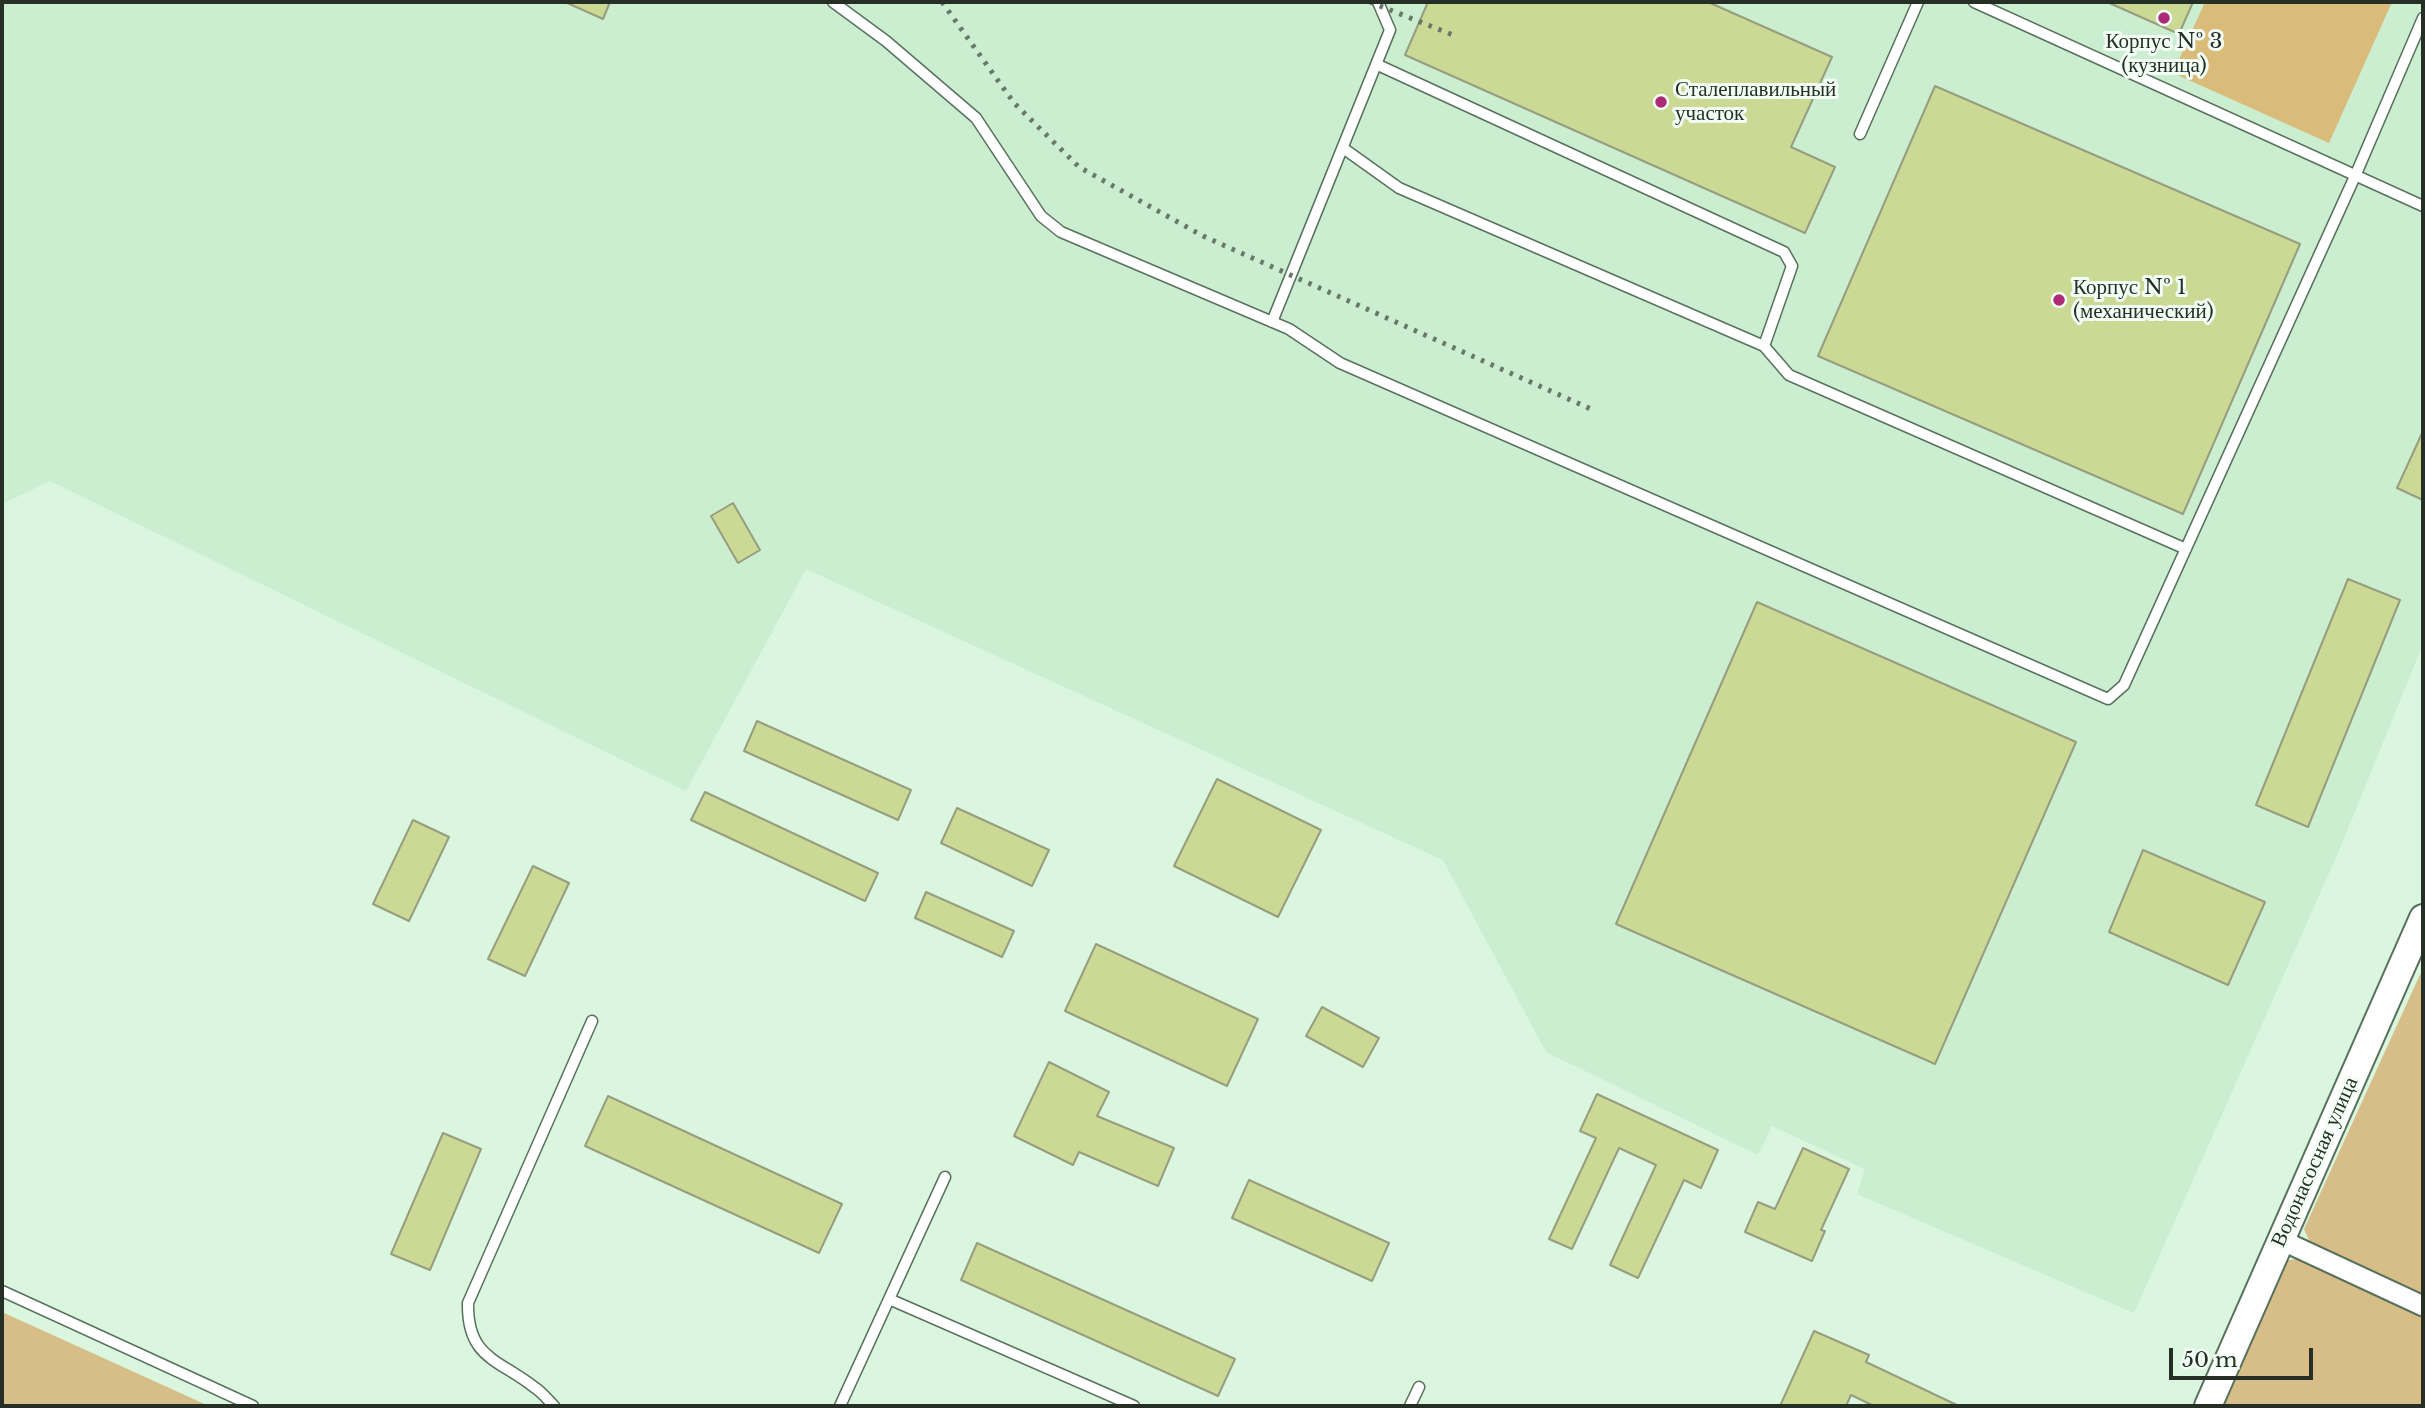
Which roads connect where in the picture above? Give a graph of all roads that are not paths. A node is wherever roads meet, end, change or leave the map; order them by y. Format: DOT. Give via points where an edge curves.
graph roads {
  1 [pos="833,2"];
  2 [pos="1378,2"];
  3 [pos="1918,2"];
  4 [pos="1974,2"];
  5 [pos="2423,18"];
  6 [pos="1378,65"];
  7 [pos="1860,134"];
  8 [pos="1343,148"];
  9 [pos="2356,174"];
  10 [pos="2423,206"];
  11 [pos="1272,322"];
  12 [pos="1764,346"];
  13 [pos="2186,549"];
  14 [pos="2423,918"];
  15 [pos="592,1021"];
  16 [pos="945,1177"];
  17 [pos="2281,1240"];
  18 [pos="2,1291"];
  19 [pos="889,1299"];
  20 [pos="2423,1306"];
  21 [pos="1419,1387"];
  22 [pos="254,1406"];
  23 [pos="554,1406"];
  24 [pos="840,1406"];
  25 [pos="1134,1406"];
  26 [pos="1410,1406"];
  27 [pos="2207,1406"];
  1 -- 11 [label="lane" via="976,118 1041,216 1060,232"];
  2 -- 6 [label="lane" via="1390,30"];
  3 -- 7 [label="lane"];
  4 -- 9 [label="lane"];
  5 -- 9 [label="lane"];
  6 -- 8 [label="lane"];
  6 -- 12 [label="lane" via="1784,252 1792,266"];
  8 -- 11 [label="lane"];
  8 -- 12 [label="lane" via="1399,188"];
  9 -- 10 [label="lane"];
  9 -- 13 [label="lane"];
  11 -- 13 [label="lane" via="1340,363 2108,699 2124,685"];
  12 -- 13 [label="lane" via="1789,375"];
  14 -- 17 [label="street, Водонасосная улица"];
  15 -- 23 [label="lane" via="468,1303 467,1326 478,1347"];
  16 -- 19 [label="lane"];
  17 -- 20 [label="street"];
  17 -- 27 [label="street, Водонасосная улица"];
  18 -- 22 [label="lane"];
  19 -- 24 [label="lane"];
  19 -- 25 [label="lane"];
  21 -- 26 [label="lane"];
}
